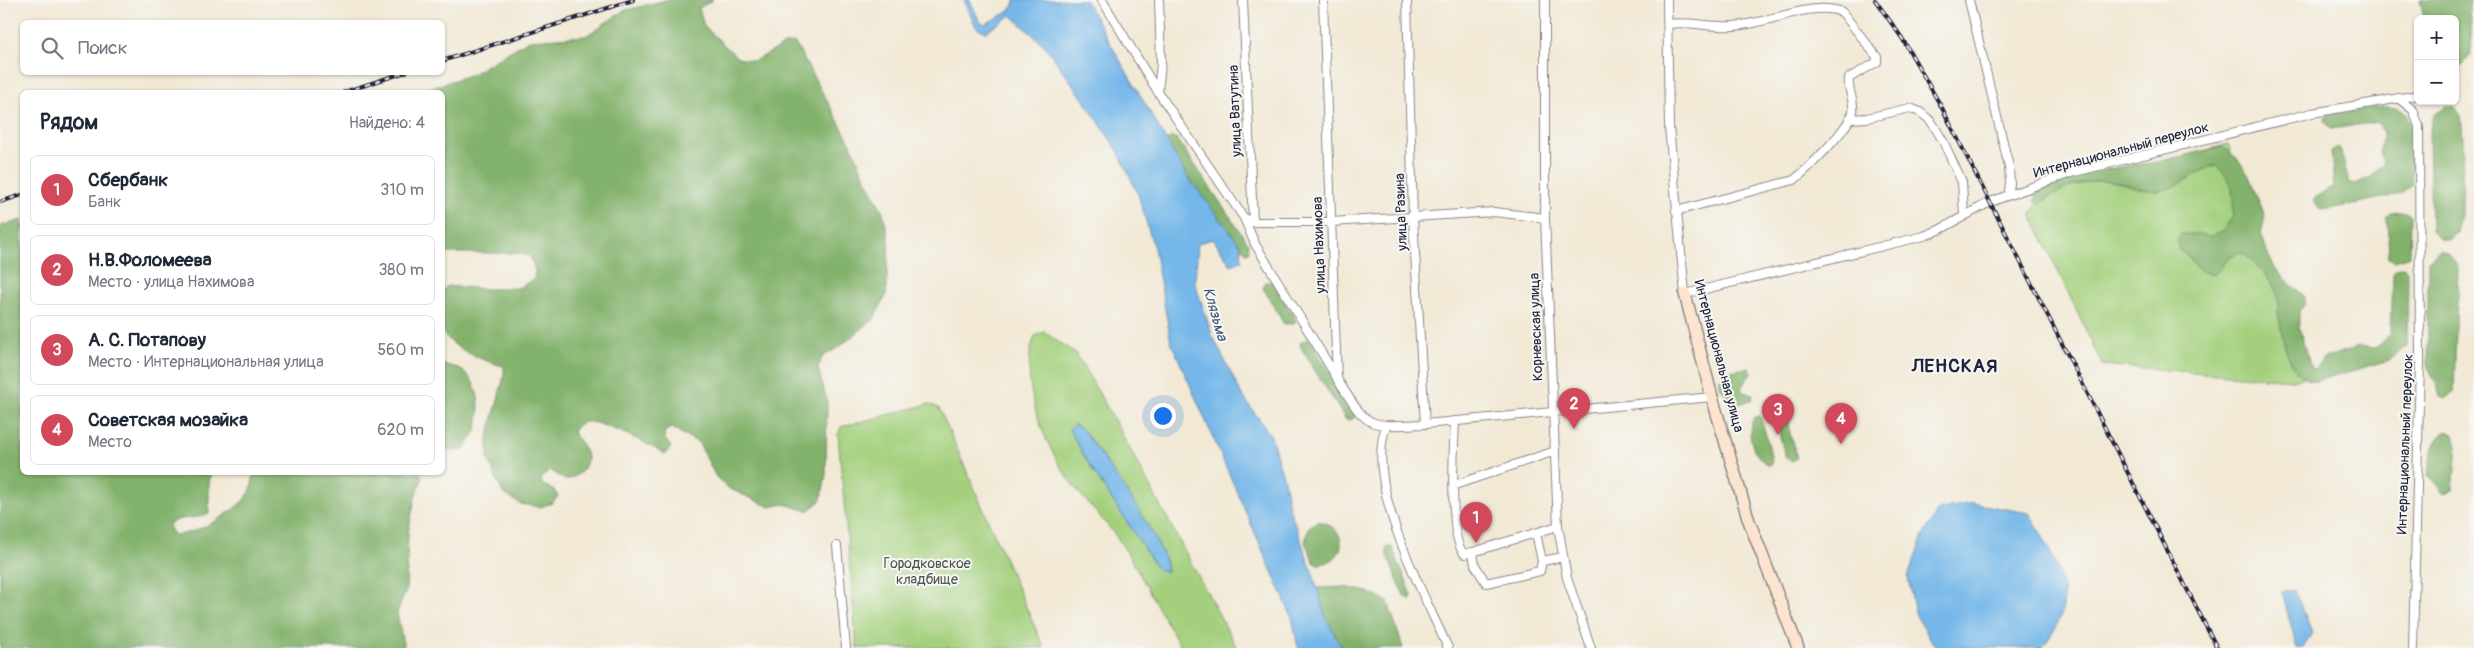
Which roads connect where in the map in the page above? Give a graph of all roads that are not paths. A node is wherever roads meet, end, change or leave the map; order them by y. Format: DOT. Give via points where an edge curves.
graph roads {
  1 [pos="1102,0"];
  2 [pos="1159,0"];
  3 [pos="1244,0"];
  4 [pos="1322,0"];
  5 [pos="1407,0"];
  6 [pos="1545,0"];
  7 [pos="1667,0"];
  8 [pos="1970,0"];
  9 [pos="1668,24"];
  10 [pos="1158,92"];
  11 [pos="2414,96"];
  12 [pos="2398,98"];
  13 [pos="1850,119"];
  14 [pos="2008,194"];
  15 [pos="1676,211"];
  16 [pos="1964,215"];
  17 [pos="1244,218"];
  18 [pos="1413,218"];
  19 [pos="1545,218"];
  20 [pos="1253,222"];
  21 [pos="1331,222"];
  22 [pos="1685,294"];
  23 [pos="1337,379"];
  24 [pos="1712,398"];
  25 [pos="1552,411"];
  26 [pos="1455,421"];
  27 [pos="1425,424"];
  28 [pos="1386,426"];
  29 [pos="1555,451"];
  30 [pos="1455,485"];
  31 [pos="1558,526"];
  32 [pos="1536,533"];
  33 [pos="837,546"];
  34 [pos="1473,552"];
  35 [pos="1563,557"];
  36 [pos="1542,561"];
  37 [pos="846,648"];
  38 [pos="1448,648"];
  39 [pos="1591,648"];
  40 [pos="1798,648"];
  41 [pos="2413,648"];
  1 -- 10 [label="street"];
  2 -- 10 [label="street" via="1161,63"];
  3 -- 20 [label="street, улица Ватутина"];
  4 -- 21 [label="street, улица Нахимова"];
  5 -- 18 [label="street, улица Разина"];
  6 -- 19 [label="street, Корневская улица"];
  7 -- 9 [label="street, Интернациональная улица"];
  8 -- 14 [label="street" via="2009,167"];
  9 -- 13 [label="street" via="1688,22 1733,26 1805,9 1834,8 1842,12 1877,57 1877,62 1849,78 1853,106"];
  9 -- 15 [label="street, Интернациональная улица" via="1669,126"];
  10 -- 17 [label="street"];
  11 -- 12 [label="street, Интернациональный переулок"];
  12 -- 14 [label="street, Интернациональный переулок" via="2312,113 2071,173"];
  12 -- 41 [label="street, Интернациональный переулок" via="2413,110 2419,126 2420,362"];
  13 -- 15 [label="street" via="1808,169 1794,180"];
  13 -- 16 [label="street" via="1910,108 1931,121 1962,182"];
  14 -- 16 [label="street, Интернациональный переулок"];
  15 -- 22 [label="street, Интернациональная улица"];
  16 -- 22 [label="street, Интернациональный переулок" via="1924,236"];
  17 -- 20 [label="street"];
  17 -- 23 [label="street" via="1255,244"];
  18 -- 19 [label="street" via="1494,212"];
  18 -- 21 [label="street"];
  18 -- 27 [label="street, улица Разина"];
  19 -- 25 [label="street, Корневская улица"];
  20 -- 21 [label="street"];
  21 -- 23 [label="street, улица Нахимова"];
  22 -- 24 [label="street, Интернациональная улица"];
  23 -- 28 [label="street" via="1367,421"];
  24 -- 25 [label="street"];
  24 -- 40 [label="street, Интернациональная улица" via="1749,521"];
  25 -- 26 [label="street"];
  25 -- 29 [label="street, Корневская улица"];
  26 -- 27 [label="street"];
  26 -- 30 [label="street"];
  27 -- 28 [label="street"];
  28 -- 38 [label="street" via="1381,461 1390,512 1426,604"];
  29 -- 30 [label="street"];
  29 -- 31 [label="street, Корневская улица"];
  30 -- 34 [label="street" via="1453,520 1456,540 1461,552"];
  31 -- 32 [label="street"];
  31 -- 35 [label="street, Корневская улица"];
  32 -- 34 [label="street"];
  32 -- 36 [label="street"];
  33 -- 37 [label="street"];
  34 -- 36 [label="street" via="1475,566 1486,583 1540,571"];
  35 -- 36 [label="street"];
  35 -- 39 [label="street, Корневская улица"];
}
